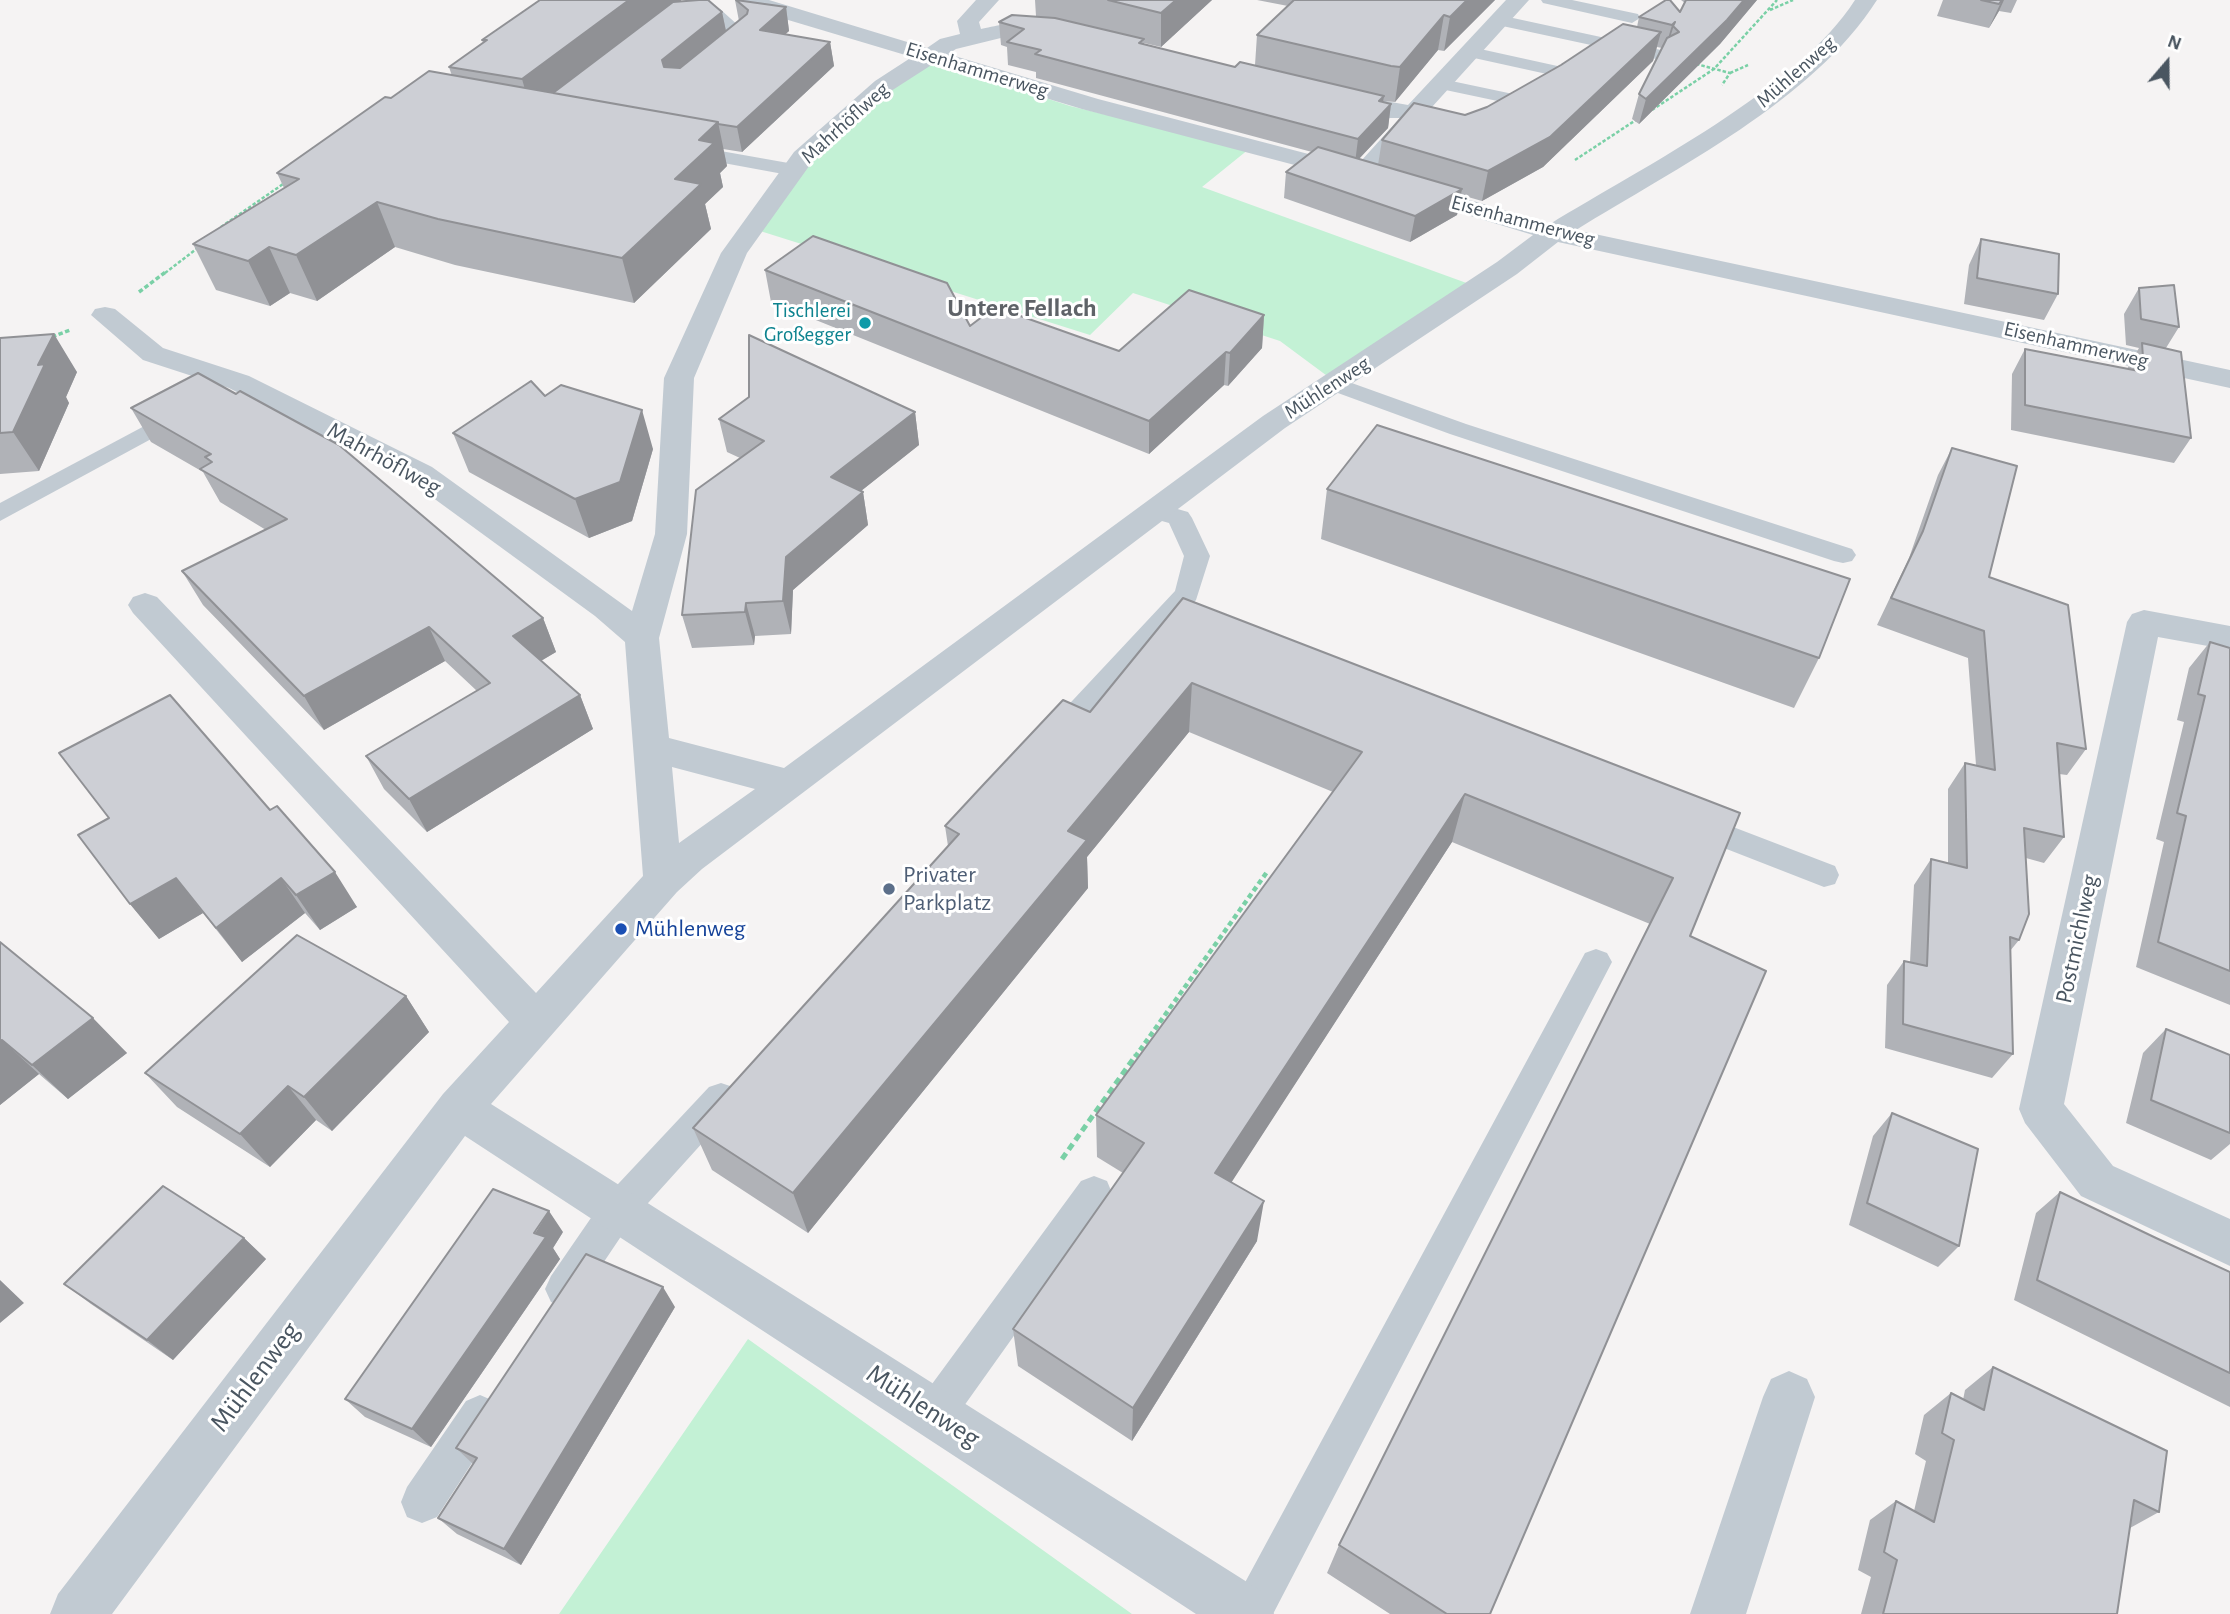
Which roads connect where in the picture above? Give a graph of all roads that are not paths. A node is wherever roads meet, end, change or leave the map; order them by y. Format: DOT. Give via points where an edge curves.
graph roads {
  1 [pos="730,0"];
  2 [pos="746,0"];
  3 [pos="988,0"];
  4 [pos="1518,0"];
  5 [pos="1549,0"];
  6 [pos="1866,0"];
  7 [pos="1632,18"];
  8 [pos="1499,20"];
  9 [pos="1070,34"];
  10 [pos="972,38"];
  11 [pos="1471,52"];
  12 [pos="930,55"];
  13 [pos="1661,55"];
  14 [pos="710,61"];
  15 [pos="1565,73"];
  16 [pos="1442,84"];
  17 [pos="1320,95"];
  18 [pos="1526,102"];
  19 [pos="1414,113"];
  20 [pos="1440,119"];
  21 [pos="672,148"];
  22 [pos="793,170"];
  23 [pos="1359,175"];
  24 [pos="1553,233"];
  25 [pos="105,314"];
  26 [pos="2230,379"];
  27 [pos="1335,384"];
  28 [pos="219,393"];
  29 [pos="1153,510"];
  30 [pos="0,513"];
  31 [pos="1843,555"];
  32 [pos="145,606"];
  33 [pos="642,638"];
  34 [pos="2230,638"];
  35 [pos="653,748"];
  36 [pos="1035,759"];
  37 [pos="788,783"];
  38 [pos="1670,814"];
  39 [pos="1824,875"];
  40 [pos="663,881"];
  41 [pos="1596,962"];
  42 [pos="536,1021"];
  43 [pos="741,1077"];
  44 [pos="458,1108"];
  45 [pos="1094,1193"];
  46 [pos="617,1210"];
  47 [pos="2230,1243"];
  48 [pos="550,1311"];
  49 [pos="497,1390"];
  50 [pos="1789,1397"];
  51 [pos="935,1413"];
  52 [pos="422,1502"];
  53 [pos="78,1614"];
  54 [pos="1248,1614"];
  55 [pos="1718,1614"];
  1 -- 14 [label="lane" via="704,18 741,36"];
  2 -- 12 [label="street, Eisenhammerweg"];
  3 -- 10 [label="street" via="968,21"];
  4 -- 8 [label="street"];
  5 -- 7 [label="lane"];
  6 -- 24 [label="street, Mühlenweg" via="1850,25 1815,59 1751,111"];
  8 -- 11 [label="street"];
  8 -- 13 [label="lane"];
  9 -- 10 [label="street, Mahrhöflweg" via="1013,28"];
  10 -- 12 [label="street, Mahrhöflweg"];
  11 -- 15 [label="lane"];
  11 -- 16 [label="street"];
  12 -- 22 [label="street, Mahrhöflweg" via="883,86"];
  12 -- 23 [label="street, Eisenhammerweg" via="1090,104"];
  16 -- 18 [label="lane"];
  16 -- 19 [label="street"];
  17 -- 19 [label="street"];
  19 -- 20 [label="lane"];
  19 -- 23 [label="lane"];
  21 -- 22 [label="lane, Mahrhöflweg"];
  22 -- 33 [label="street, Mahrhöflweg" via="734,253 679,378 671,534"];
  23 -- 24 [label="street, Eisenhammerweg"];
  24 -- 26 [label="street, Eisenhammerweg"];
  24 -- 27 [label="street, Mühlenweg"];
  25 -- 28 [label="street, Mahrhöflweg" via="153,354"];
  27 -- 29 [label="street, Mühlenweg"];
  27 -- 31 [label="lane"];
  28 -- 30 [label="lane"];
  28 -- 33 [label="street, Mahrhöflweg" via="421,474"];
  29 -- 36 [label="lane" via="1178,518 1197,556 1181,620"];
  29 -- 37 [label="street, Mühlenweg"];
  32 -- 42 [label="street"];
  33 -- 35 [label="street, Mahrhöflweg"];
  34 -- 47 [label="street, Postmichlweg" via="2144,622 2041,1109 2097,1181"];
  35 -- 37 [label="street"];
  35 -- 40 [label="street, Mahrhöflweg"];
  37 -- 40 [label="street, Mühlenweg"];
  38 -- 39 [label="lane"];
  40 -- 42 [label="street, Mühlenweg"];
  41 -- 54 [label="lane"];
  42 -- 44 [label="street, Mühlenweg"];
  43 -- 46 [label="lane"];
  44 -- 46 [label="street, Mühlenweg"];
  44 -- 53 [label="street, Mühlenweg"];
  45 -- 51 [label="lane"];
  46 -- 48 [label="lane"];
  46 -- 51 [label="street, Mühlenweg"];
  49 -- 52 [label="lane"];
  50 -- 55 [label="street"];
  51 -- 54 [label="street, Mühlenweg"];
}
